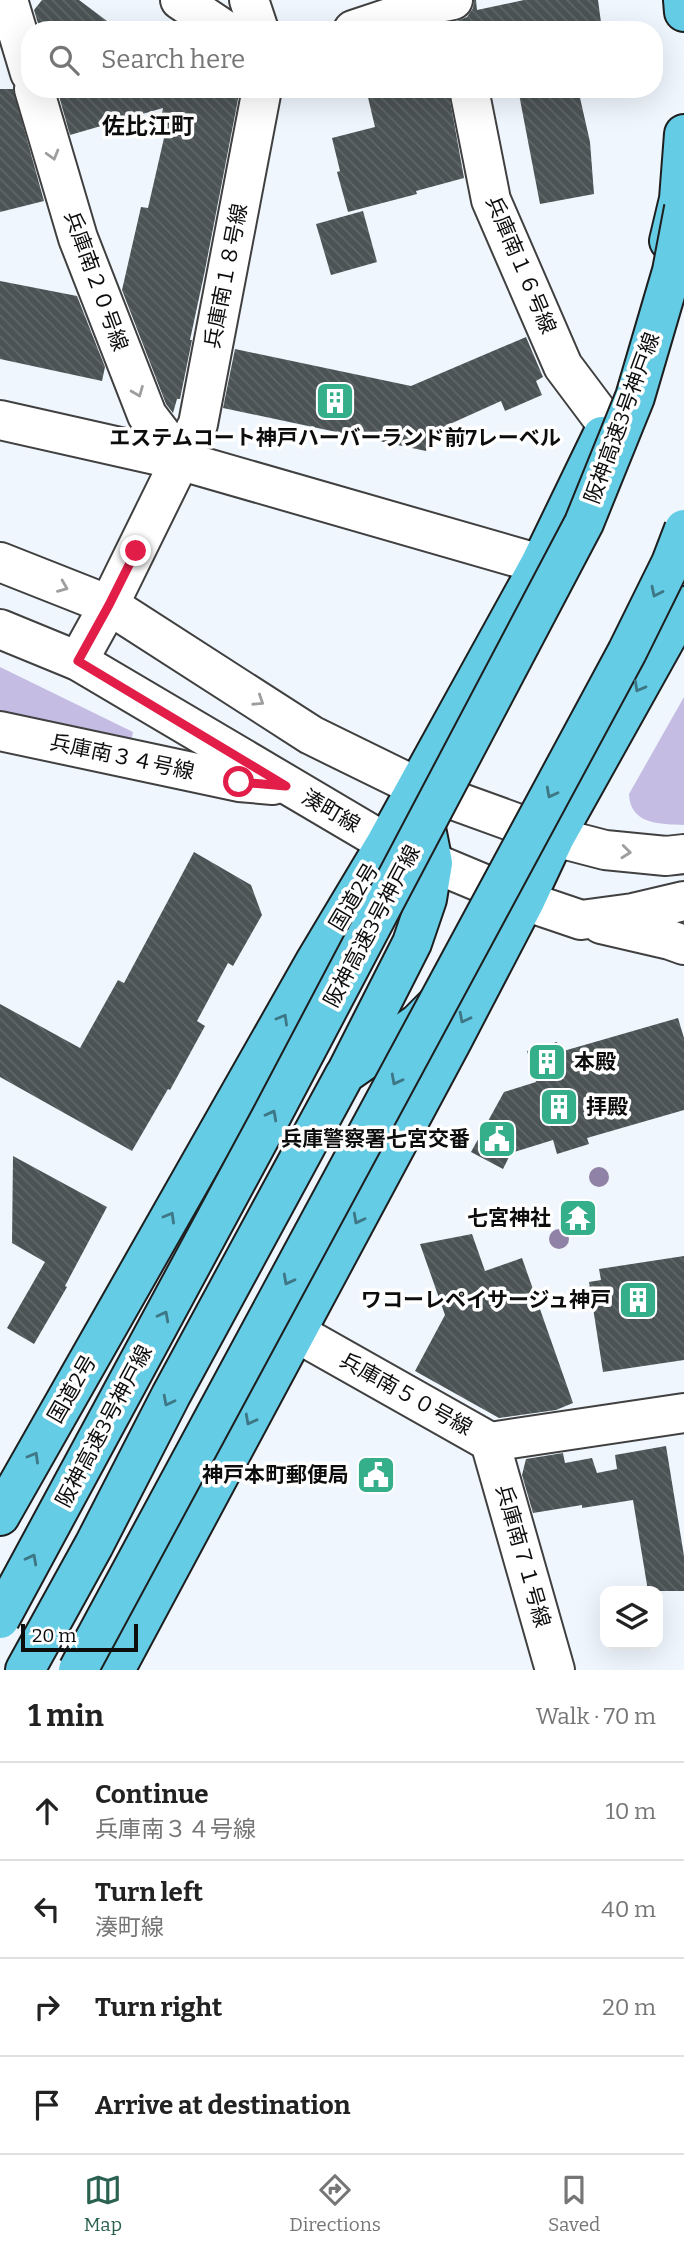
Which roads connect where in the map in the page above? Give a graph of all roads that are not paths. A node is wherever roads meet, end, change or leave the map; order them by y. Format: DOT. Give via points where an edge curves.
graph roads {
  1 [pos="8,0"];
  2 [pos="180,0"];
  3 [pos="250,0"];
  4 [pos="683,0"];
  5 [pos="440,1"];
  6 [pos="684,12"];
  7 [pos="212,21"];
  8 [pos="256,21"];
  9 [pos="380,21"];
  10 [pos="452,21"];
  11 [pos="21,64"];
  12 [pos="32,98"];
  13 [pos="260,98"];
  14 [pos="471,98"];
  15 [pos="684,134"];
  16 [pos="684,208"];
  17 [pos="0,420"];
  18 [pos="608,426"];
  19 [pos="182,461"];
  20 [pos="684,529"];
  21 [pos="0,562"];
  22 [pos="540,564"];
  23 [pos="109,605"];
  24 [pos="684,606"];
  25 [pos="0,629"];
  26 [pos="78,661"];
  27 [pos="0,731"];
  28 [pos="286,786"];
  29 [pos="417,787"];
  30 [pos="555,837"];
  31 [pos="386,844"];
  32 [pos="684,854"];
  33 [pos="433,863"];
  34 [pos="525,901"];
  35 [pos="684,901"];
  36 [pos="582,920"];
  37 [pos="505,938"];
  38 [pos="684,946"];
  39 [pos="345,1074"];
  40 [pos="297,1333"];
  41 [pos="684,1413"];
  42 [pos="491,1442"];
  43 [pos="1,1512"];
  44 [pos="0,1619"];
  45 [pos="25,1670"];
  46 [pos="78,1670"];
  47 [pos="115,1670"];
  48 [pos="555,1670"];
  1 -- 11 [label="street, 兵庫南２０号線"];
  2 -- 7 [label="street"];
  3 -- 8 [label="street"];
  4 -- 6 [label="highway"];
  5 -- 9 [label="street"];
  5 -- 10 [label="street"];
  12 -- 19 [label="street, 兵庫南２０号線, one-way" via="78,238 147,415"];
  13 -- 19 [label="street, 兵庫南１８号線" via="198,424"];
  14 -- 18 [label="street, 兵庫南１６号線" via="491,200 563,366"];
  15 -- 18 [label="highway, 国道2号" via="679,199 647,337"];
  44 -- 16 [label="highway, 阪神高速3号神戸線, one-way, bridge" via="584,523 635,397 672,271"];
  17 -- 19 [label="street"];
  18 -- 22 [label="highway, 国道2号"];
  19 -- 22 [label="street"];
  19 -- 23 [label="street, 兵庫南１８号線"];
  20 -- 46 [label="highway, one-way, bridge" via="627,652"];
  21 -- 23 [label="street, one-way"];
  22 -- 29 [label="highway, 国道2号"];
  23 -- 26 [label="street, 兵庫南１８号線"];
  23 -- 29 [label="street, one-way" via="312,735"];
  24 -- 30 [label="highway, one-way"];
  25 -- 26 [label="street, 湊町線"];
  26 -- 28 [label="street, 湊町線"];
  27 -- 28 [label="street, 兵庫南３４号線" via="239,782"];
  28 -- 31 [label="street, 湊町線"];
  29 -- 30 [label="street"];
  29 -- 31 [label="highway, 国道2号"];
  29 -- 33 [label="highway"];
  30 -- 32 [label="street, one-way" via="606,850"];
  30 -- 34 [label="highway"];
  31 -- 33 [label="street, 湊町線"];
  43 -- 31 [label="highway, 国道2号, one-way"];
  33 -- 34 [label="street, 湊町線"];
  33 -- 39 [label="highway" via="412,943"];
  34 -- 36 [label="street, 湊町線"];
  34 -- 37 [label="highway"];
  35 -- 36 [label="street, 湊町線"];
  36 -- 38 [label="street"];
  37 -- 39 [label="highway" via="418,1023"];
  37 -- 40 [label="highway, one-way"];
  39 -- 45 [label="highway, one-way"];
  40 -- 42 [label="street, 兵庫南５０号線"];
  40 -- 47 [label="highway, one-way"];
  41 -- 42 [label="street, 兵庫南５０号線"];
  42 -- 48 [label="street, 兵庫南７１号線"];
}
